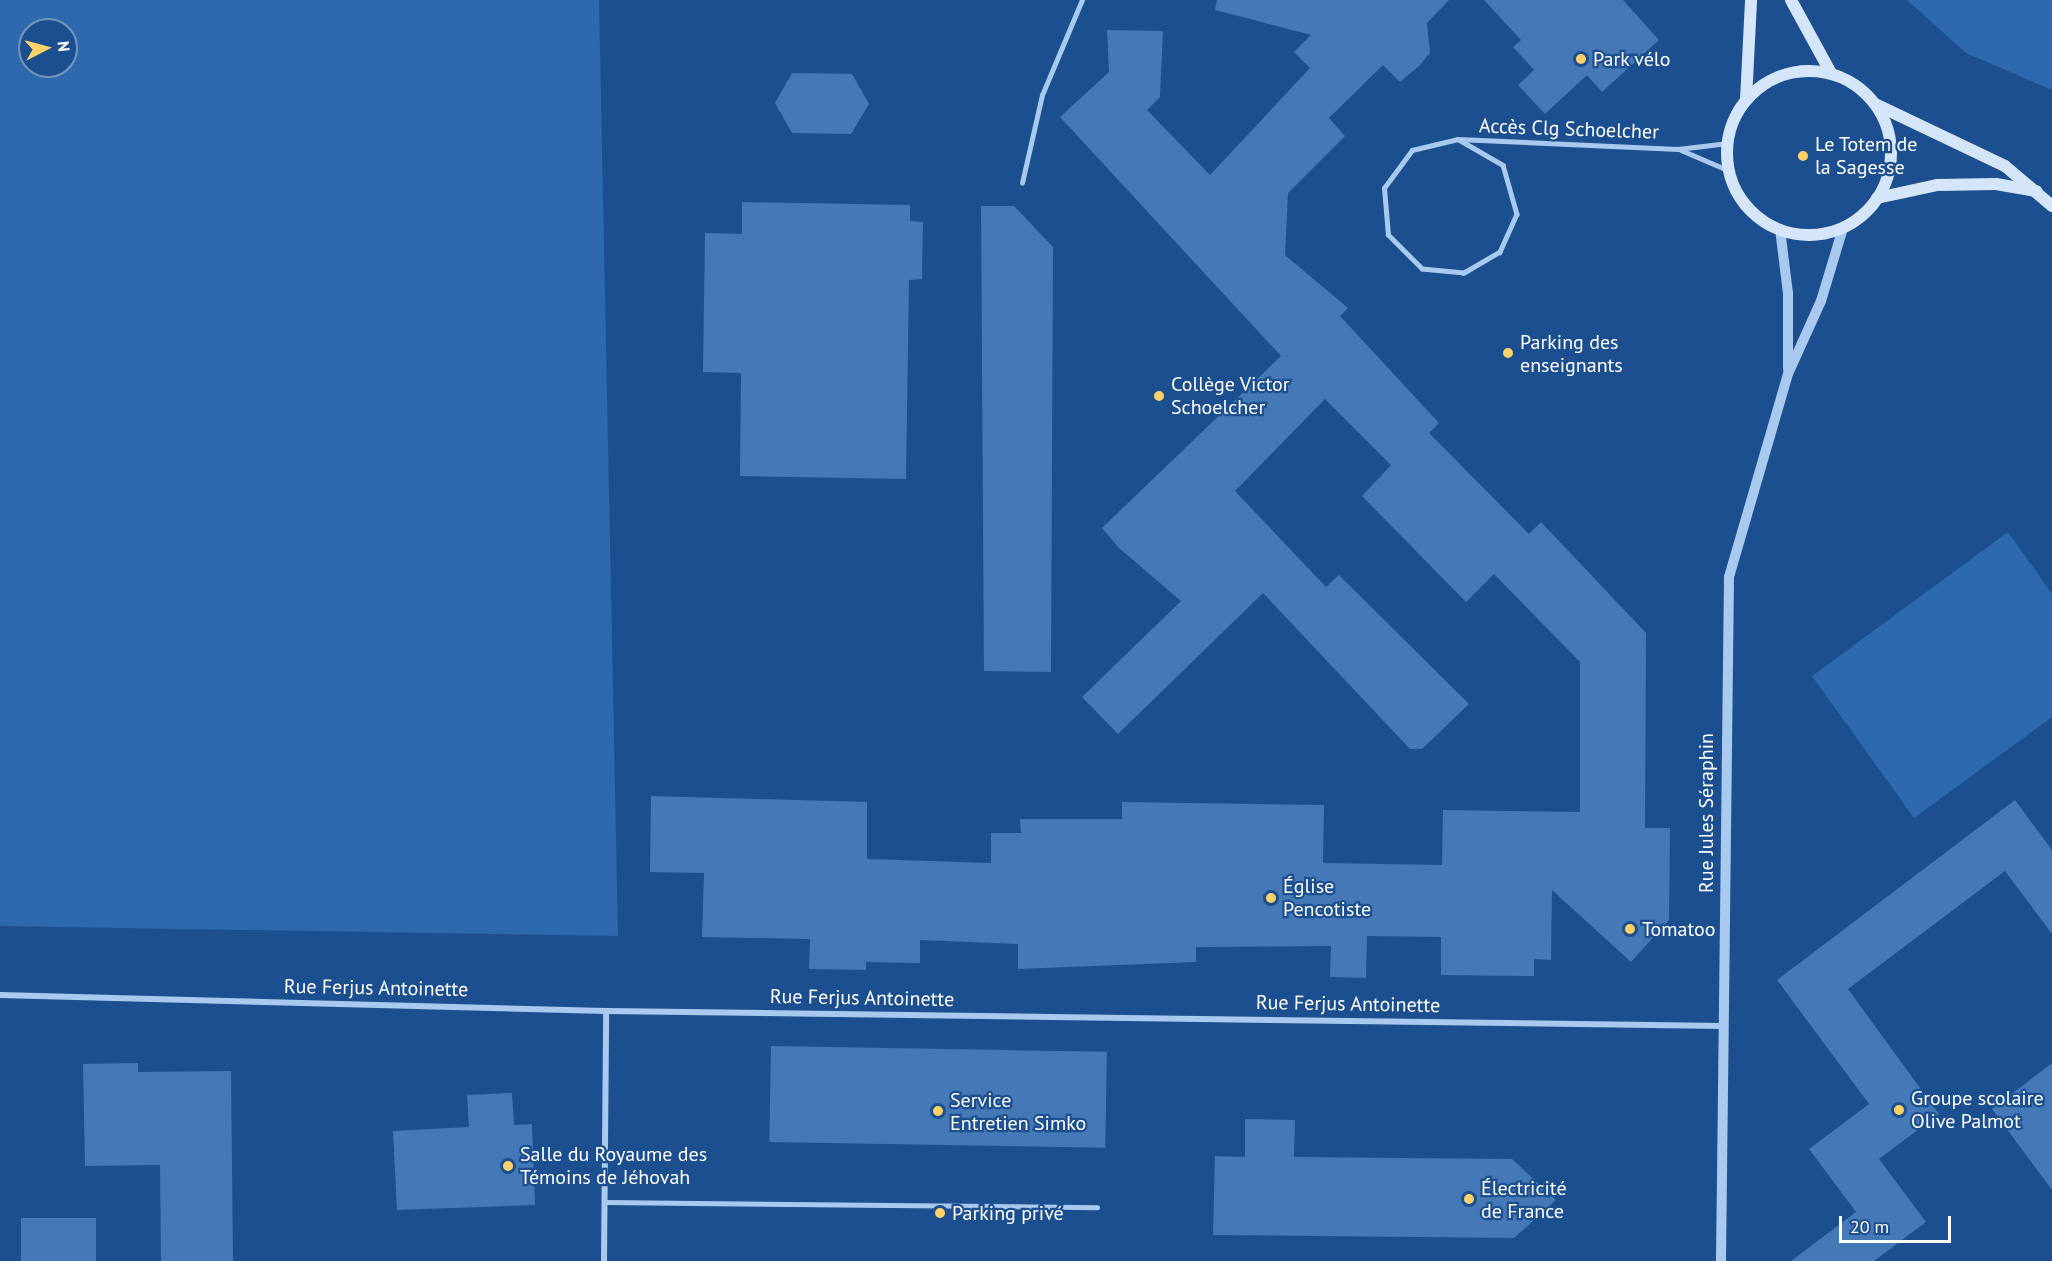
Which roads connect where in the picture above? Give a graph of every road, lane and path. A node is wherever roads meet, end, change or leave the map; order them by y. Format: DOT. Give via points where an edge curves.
graph roads {
  1 [pos="1082,0"];
  2 [pos="1751,0"];
  3 [pos="1791,0"];
  4 [pos="1831,73"];
  5 [pos="1746,100"];
  6 [pos="1875,104"];
  7 [pos="1458,139"];
  8 [pos="1728,143"];
  9 [pos="1678,149"];
  10 [pos="1730,171"];
  11 [pos="1022,183"];
  12 [pos="2038,191"];
  13 [pos="1877,198"];
  14 [pos="2052,206"];
  15 [pos="1842,228"];
  16 [pos="1780,229"];
  17 [pos="1788,374"];
  18 [pos="0,995"];
  19 [pos="606,1011"];
  20 [pos="1723,1026"];
  21 [pos="605,1202"];
  22 [pos="1097,1208"];
  23 [pos="604,1261"];
  24 [pos="1721,1261"];
  1 -- 11 [label="lane" via="1042,95"];
  2 -- 5 [label="main road"];
  3 -- 4 [label="main road"];
  4 -- 5 [label="main road" via="1785,74"];
  4 -- 6 [label="main road" via="1856,85"];
  5 -- 8 [label="main road"];
  6 -- 12 [label="main road" via="2005,166"];
  6 -- 13 [label="main road" via="1887,126 1891,151 1888,176"];
  7 -- 7 [label="lane, Accès Clg Schoelcher" via="1412,150 1384,188 1388,236 1422,269 1464,273 1500,252 1516,214 1503,165"];
  7 -- 9 [label="lane, Accès Clg Schoelcher"];
  8 -- 9 [label="lane, Accès Clg Schoelcher"];
  8 -- 10 [label="main road"];
  9 -- 10 [label="lane, Accès Clg Schoelcher"];
  10 -- 16 [label="main road" via="1739,196 1757,216"];
  12 -- 13 [label="main road" via="1996,184 1937,185"];
  12 -- 14 [label="main road"];
  13 -- 15 [label="main road" via="1862,216"];
  15 -- 16 [label="main road" via="1820,234"];
  15 -- 17 [label="street" via="1821,301"];
  16 -- 17 [label="street" via="1788,293"];
  17 -- 20 [label="street, Rue Jules Séraphin" via="1729,577"];
  18 -- 19 [label="street, Rue Ferjus Antoinette"];
  19 -- 20 [label="street, Rue Ferjus Antoinette"];
  19 -- 21 [label="street"];
  20 -- 24 [label="street, Rue Jules Séraphin"];
  21 -- 22 [label="lane"];
  21 -- 23 [label="street"];
}
